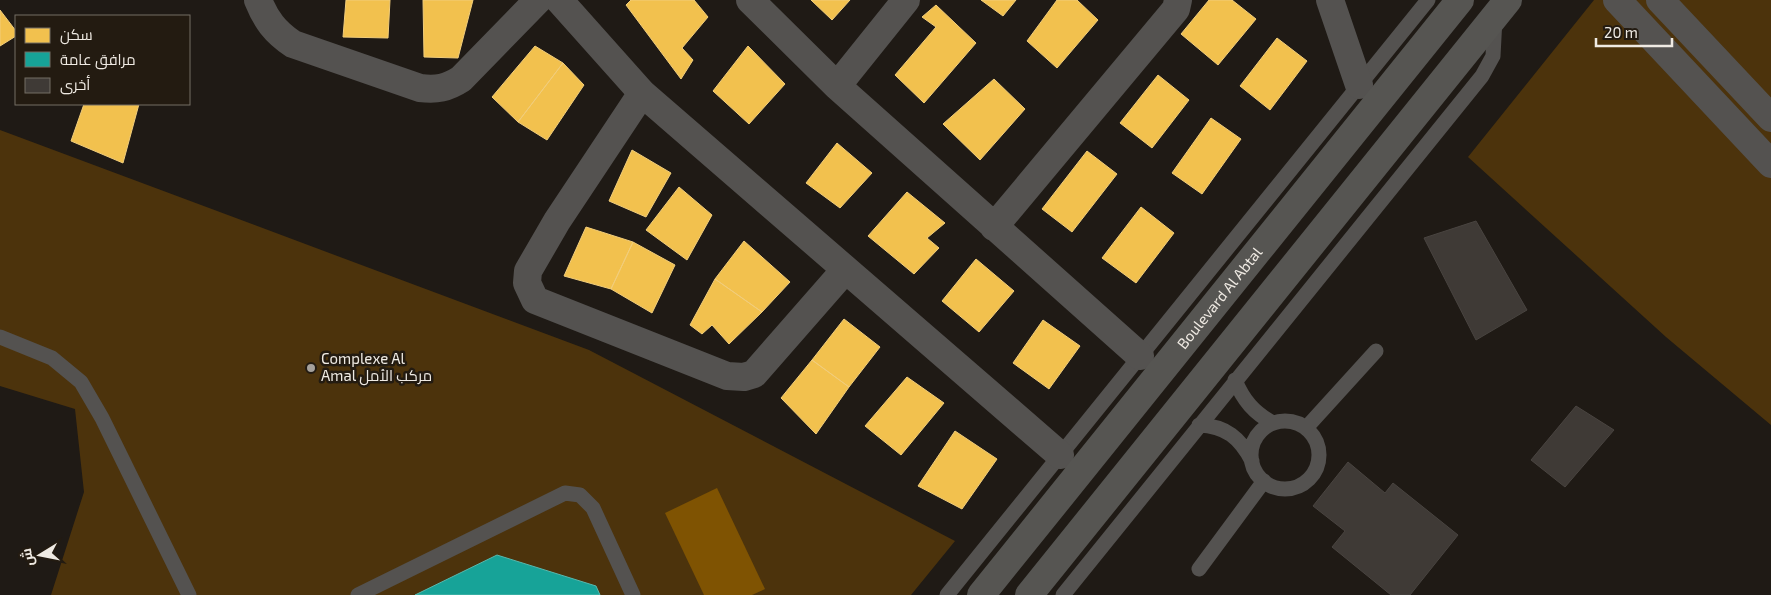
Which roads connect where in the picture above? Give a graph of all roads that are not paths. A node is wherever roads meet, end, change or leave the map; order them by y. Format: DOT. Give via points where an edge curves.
graph roads {
  1 [pos="258,0"];
  2 [pos="538,0"];
  3 [pos="559,0"];
  4 [pos="750,0"];
  5 [pos="906,0"];
  6 [pos="1178,0"];
  7 [pos="1330,0"];
  8 [pos="1428,0"];
  9 [pos="1460,0"];
  10 [pos="1617,0"];
  11 [pos="1660,0"];
  12 [pos="1502,8"];
  13 [pos="1359,85"];
  14 [pos="837,86"];
  15 [pos="642,93"];
  16 [pos="1771,118"];
  17 [pos="1771,164"];
  18 [pos="994,227"];
  19 [pos="845,270"];
  20 [pos="0,337"];
  21 [pos="1376,351"];
  22 [pos="1140,356"];
  23 [pos="1235,380"];
  24 [pos="1273,423"];
  25 [pos="1199,425"];
  26 [pos="1306,428"];
  27 [pos="1060,455"];
  28 [pos="1252,461"];
  29 [pos="1264,481"];
  30 [pos="1199,569"];
  31 [pos="189,595"];
  32 [pos="358,595"];
  33 [pos="633,595"];
  34 [pos="947,595"];
  35 [pos="981,595"];
  36 [pos="1030,595"];
  37 [pos="1063,595"];
  1 -- 2 [label="street" via="266,20 293,44 420,88 437,90 462,79"];
  3 -- 15 [label="street"];
  4 -- 14 [label="street"];
  5 -- 14 [label="street"];
  6 -- 18 [label="street" via="1176,9"];
  7 -- 13 [label="street"];
  8 -- 13 [label="lane"];
  9 -- 35 [label="main road, Boulevard Al Abtal"];
  10 -- 17 [label="street"];
  11 -- 16 [label="street"];
  12 -- 23 [label="lane" via="1493,56 1482,76"];
  12 -- 36 [label="main road"];
  13 -- 22 [label="lane"];
  14 -- 18 [label="street"];
  15 -- 19 [label="street"];
  15 -- 19 [label="street" via="557,221 528,271 527,283 535,300 727,376 744,377 754,374"];
  18 -- 22 [label="street"];
  19 -- 27 [label="street"];
  20 -- 31 [label="lane" via="52,358 81,382"];
  21 -- 26 [label="lane"];
  22 -- 27 [label="lane"];
  23 -- 24 [label="lane" via="1253,410"];
  23 -- 25 [label="lane"];
  24 -- 26 [label="lane" via="1290,421"];
  24 -- 28 [label="lane" via="1256,438"];
  25 -- 28 [label="lane" via="1226,430 1237,438"];
  25 -- 37 [label="lane"];
  26 -- 29 [label="lane" via="1319,448 1319,460 1308,480 1286,488"];
  27 -- 34 [label="lane"];
  28 -- 29 [label="lane"];
  29 -- 30 [label="lane"];
  32 -- 33 [label="lane" via="565,493 580,495 593,508"];
}
